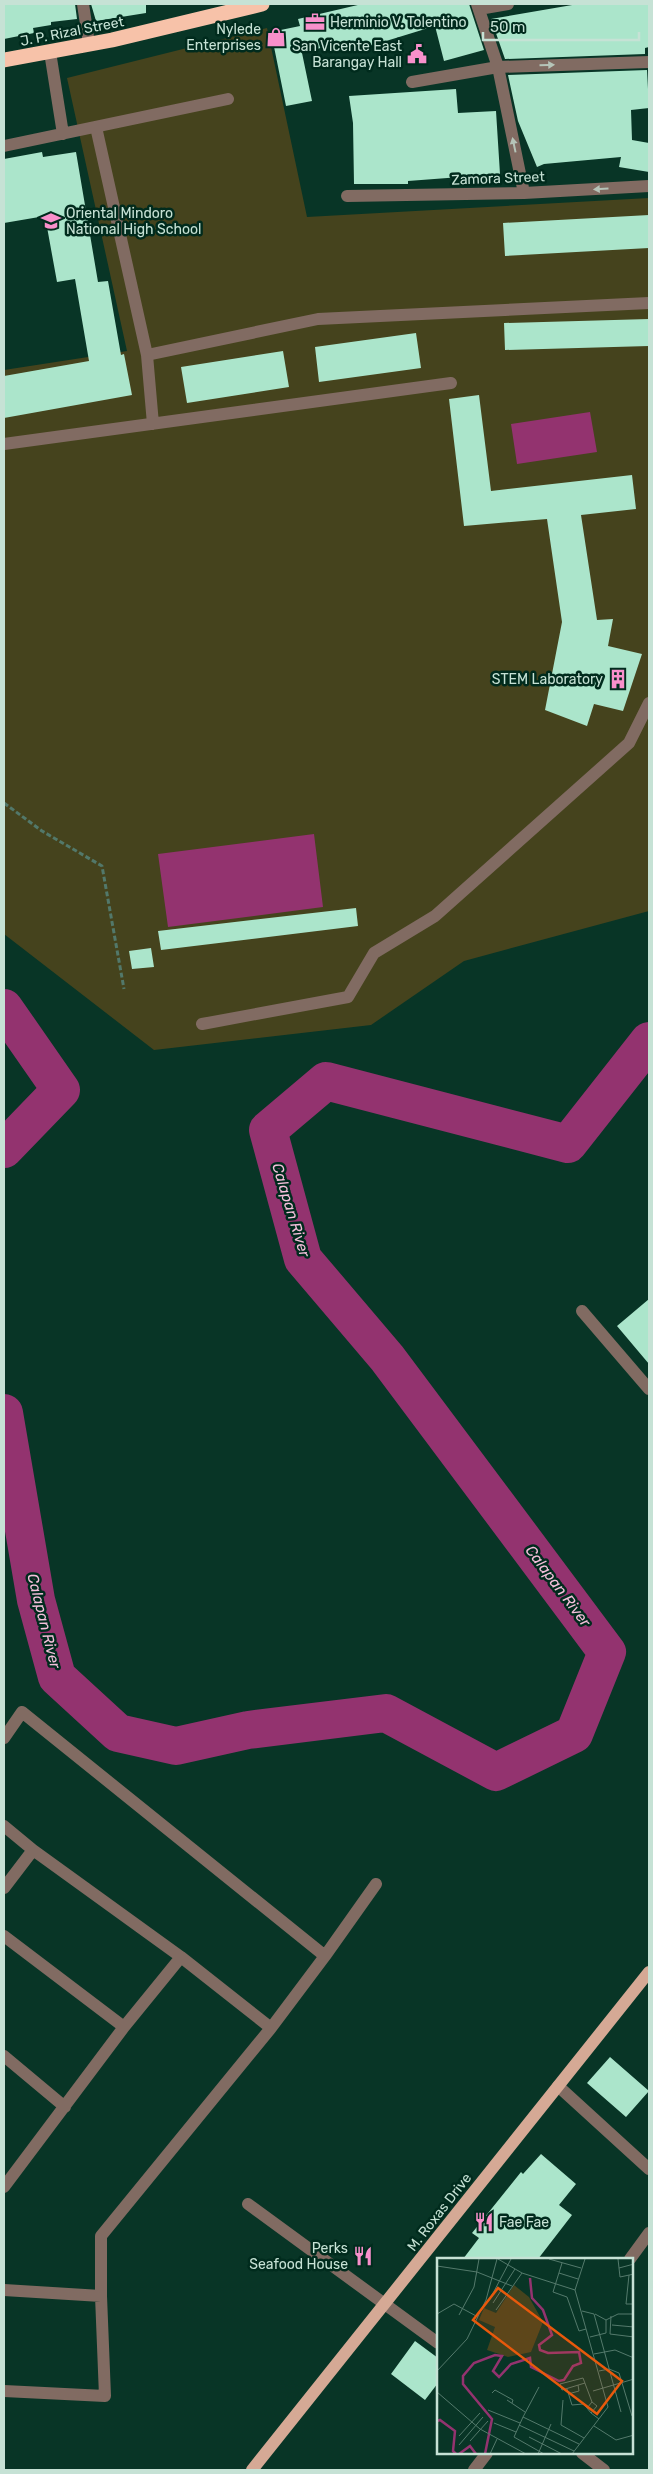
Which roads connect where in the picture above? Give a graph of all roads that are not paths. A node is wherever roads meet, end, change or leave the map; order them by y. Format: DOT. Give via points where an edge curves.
graph roads {
  1 [pos="83,4"];
  2 [pos="262,4"];
  3 [pos="508,4"];
  4 [pos="478,6"];
  5 [pos="89,44"];
  6 [pos="50,52"];
  7 [pos="4,60"];
  8 [pos="649,62"];
  9 [pos="498,67"];
  10 [pos="412,82"];
  11 [pos="228,99"];
  12 [pos="96,127"];
  13 [pos="63,134"];
  14 [pos="4,146"];
  15 [pos="649,186"];
  16 [pos="524,193"];
  17 [pos="346,196"];
  18 [pos="649,303"];
  19 [pos="147,355"];
  20 [pos="451,383"];
  21 [pos="153,424"];
  22 [pos="4,444"];
  23 [pos="649,703"];
  24 [pos="202,1024"];
  25 [pos="582,1311"];
  26 [pos="649,1389"];
  27 [pos="4,1738"];
  28 [pos="4,1826"];
  29 [pos="33,1850"];
  30 [pos="376,1884"];
  31 [pos="4,1888"];
  32 [pos="4,1936"];
  33 [pos="325,1956"];
  34 [pos="181,1958"];
  35 [pos="649,1972"];
  36 [pos="124,2027"];
  37 [pos="271,2028"];
  38 [pos="4,2056"];
  39 [pos="558,2086"];
  40 [pos="65,2107"];
  41 [pos="649,2169"];
  42 [pos="4,2187"];
  43 [pos="248,2204"];
  44 [pos="649,2233"];
  45 [pos="631,2258"];
  46 [pos="4,2290"];
  47 [pos="101,2296"];
  48 [pos="385,2304"];
  49 [pos="437,2342"];
  50 [pos="4,2391"];
  51 [pos="486,2454"];
  52 [pos="583,2454"];
  53 [pos="252,2470"];
  54 [pos="474,2470"];
  55 [pos="604,2470"];
  1 -- 5 [label="street"];
  2 -- 5 [label="highway, J. P. Rizal Street"];
  3 -- 4 [label="street"];
  4 -- 9 [label="street"];
  5 -- 6 [label="highway, J. P. Rizal Street"];
  6 -- 7 [label="highway, J. P. Rizal Street"];
  6 -- 13 [label="street"];
  9 -- 8 [label="street, one-way"];
  9 -- 10 [label="street"];
  16 -- 9 [label="street, one-way"];
  11 -- 12 [label="street"];
  12 -- 13 [label="street"];
  12 -- 19 [label="street"];
  13 -- 14 [label="street"];
  15 -- 16 [label="street, Zamora Street, one-way"];
  16 -- 17 [label="street, Zamora Street"];
  18 -- 19 [label="street" via="318,319"];
  19 -- 21 [label="street"];
  20 -- 21 [label="street"];
  21 -- 22 [label="street"];
  23 -- 24 [label="street" via="629,743 435,916 374,953 348,997"];
  25 -- 26 [label="street"];
  27 -- 33 [label="street" via="22,1712"];
  28 -- 29 [label="street"];
  29 -- 31 [label="street"];
  29 -- 34 [label="street"];
  30 -- 33 [label="street"];
  32 -- 36 [label="street"];
  33 -- 37 [label="street"];
  34 -- 36 [label="street"];
  34 -- 37 [label="street"];
  35 -- 39 [label="main road, M. Roxas Drive"];
  36 -- 40 [label="street"];
  37 -- 47 [label="street" via="102,2236"];
  38 -- 40 [label="street"];
  39 -- 41 [label="street"];
  39 -- 48 [label="main road, M. Roxas Drive"];
  40 -- 42 [label="street"];
  43 -- 48 [label="street"];
  44 -- 45 [label="street"];
  46 -- 47 [label="street"];
  47 -- 50 [label="street" via="105,2396"];
  48 -- 49 [label="street"];
  48 -- 53 [label="main road, M. Roxas Drive"];
  51 -- 54 [label="street"];
  52 -- 55 [label="street"];
}
